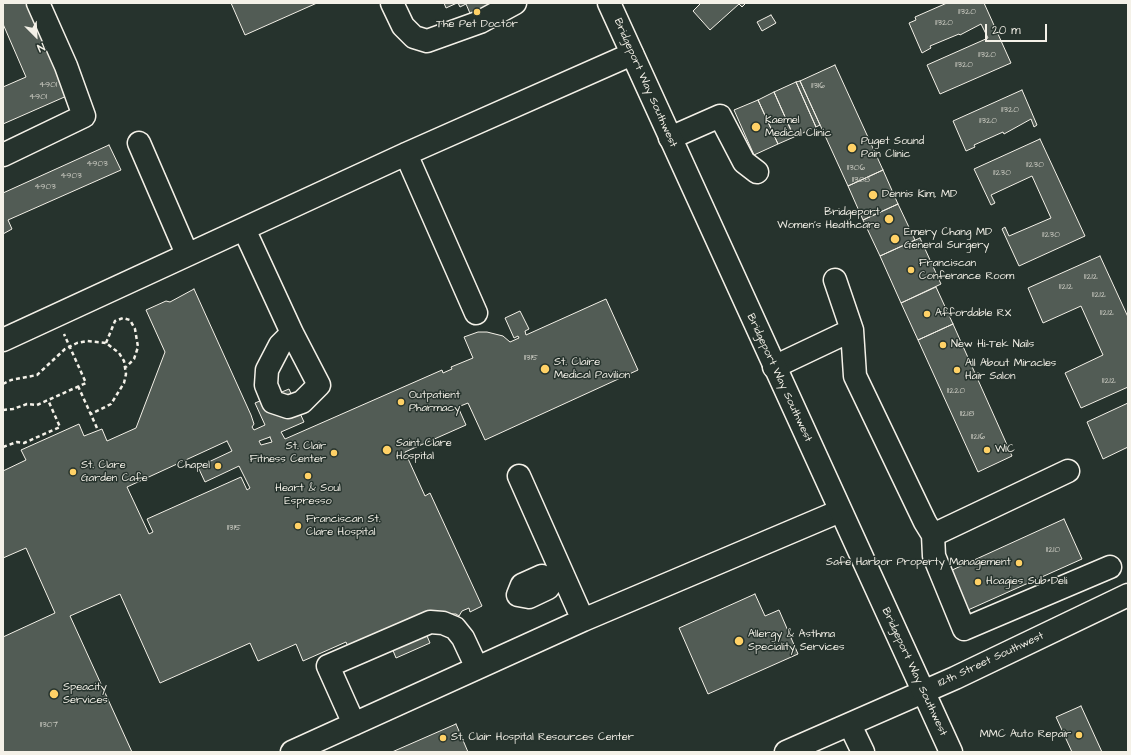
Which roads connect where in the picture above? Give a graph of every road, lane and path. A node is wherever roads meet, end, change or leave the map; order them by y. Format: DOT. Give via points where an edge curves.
graph roads {
  1 [pos="38,3"];
  2 [pos="392,3"];
  3 [pos="515,3"];
  4 [pos="609,3"];
  5 [pos="632,54"];
  6 [pos="670,138"];
  7 [pos="139,143"];
  8 [pos="406,154"];
  9 [pos="3,155"];
  10 [pos="757,172"];
  11 [pos="244,229"];
  12 [pos="187,254"];
  13 [pos="835,280"];
  14 [pos="476,313"];
  15 [pos="852,330"];
  16 [pos="64,333"];
  17 [pos="292,333"];
  18 [pos="3,340"];
  19 [pos="106,343"];
  20 [pos="70,346"];
  21 [pos="126,367"];
  22 [pos="774,367"];
  23 [pos="3,384"];
  24 [pos="78,386"];
  25 [pos="48,400"];
  26 [pos="3,410"];
  27 [pos="91,414"];
  28 [pos="97,428"];
  29 [pos="3,447"];
  30 [pos="1068,471"];
  31 [pos="519,476"];
  32 [pos="840,511"];
  33 [pos="933,535"];
  34 [pos="1110,567"];
  35 [pos="1128,595"];
  36 [pos="583,620"];
  37 [pos="478,668"];
  38 [pos="923,692"];
  39 [pos="354,724"];
  40 [pos="850,724"];
  41 [pos="292,752"];
  42 [pos="786,752"];
  43 [pos="863,752"];
  44 [pos="951,752"];
  1 -- 9 [label="main road" via="66,66 84,116"];
  2 -- 3 [label="main road" via="403,26 414,37 427,41 480,22"];
  4 -- 5 [label="main road, Bridgeport Way Southwest"];
  5 -- 6 [label="main road, Bridgeport Way Southwest"];
  5 -- 8 [label="main road"];
  6 -- 10 [label="main road" via="720,116 744,162"];
  6 -- 22 [label="main road, Bridgeport Way Southwest"];
  7 -- 12 [label="main road"];
  8 -- 11 [label="main road"];
  8 -- 14 [label="main road"];
  11 -- 12 [label="main road"];
  11 -- 17 [label="main road"];
  12 -- 18 [label="main road"];
  13 -- 15 [label="main road"];
  15 -- 22 [label="main road"];
  15 -- 33 [label="main road" via="855,376"];
  16 -- 20 [label="path"];
  19 -- 20 [label="path" via="87,341"];
  19 -- 21 [label="path" via="119,353"];
  19 -- 21 [label="path" via="115,321 123,318 130,320 135,329 138,347 134,360"];
  20 -- 23 [label="path" via="36,375"];
  20 -- 24 [label="path" via="86,383"];
  21 -- 27 [label="path" via="124,383 116,399"];
  22 -- 32 [label="main road, Bridgeport Way Southwest"];
  24 -- 25 [label="path"];
  24 -- 27 [label="path"];
  25 -- 26 [label="path" via="37,405 27,404"];
  25 -- 29 [label="path" via="60,427 24,443 17,442"];
  27 -- 28 [label="path"];
  30 -- 33 [label="main road"];
  31 -- 36 [label="main road" via="558,578"];
  32 -- 36 [label="main road"];
  32 -- 38 [label="main road, Bridgeport Way Southwest"];
  33 -- 34 [label="main road" via="934,556 964,629"];
  35 -- 38 [label="main road, 112th Street Southwest"];
  36 -- 37 [label="main road"];
  37 -- 39 [label="main road"];
  37 -- 39 [label="main road" via="455,628 443,623 430,622 328,666"];
  38 -- 40 [label="main road, 112th Street Southwest"];
  38 -- 44 [label="main road, Bridgeport Way Southwest"];
  39 -- 41 [label="main road"];
  40 -- 42 [label="main road, 112th Street Southwest"];
  40 -- 43 [label="main road"];
}
